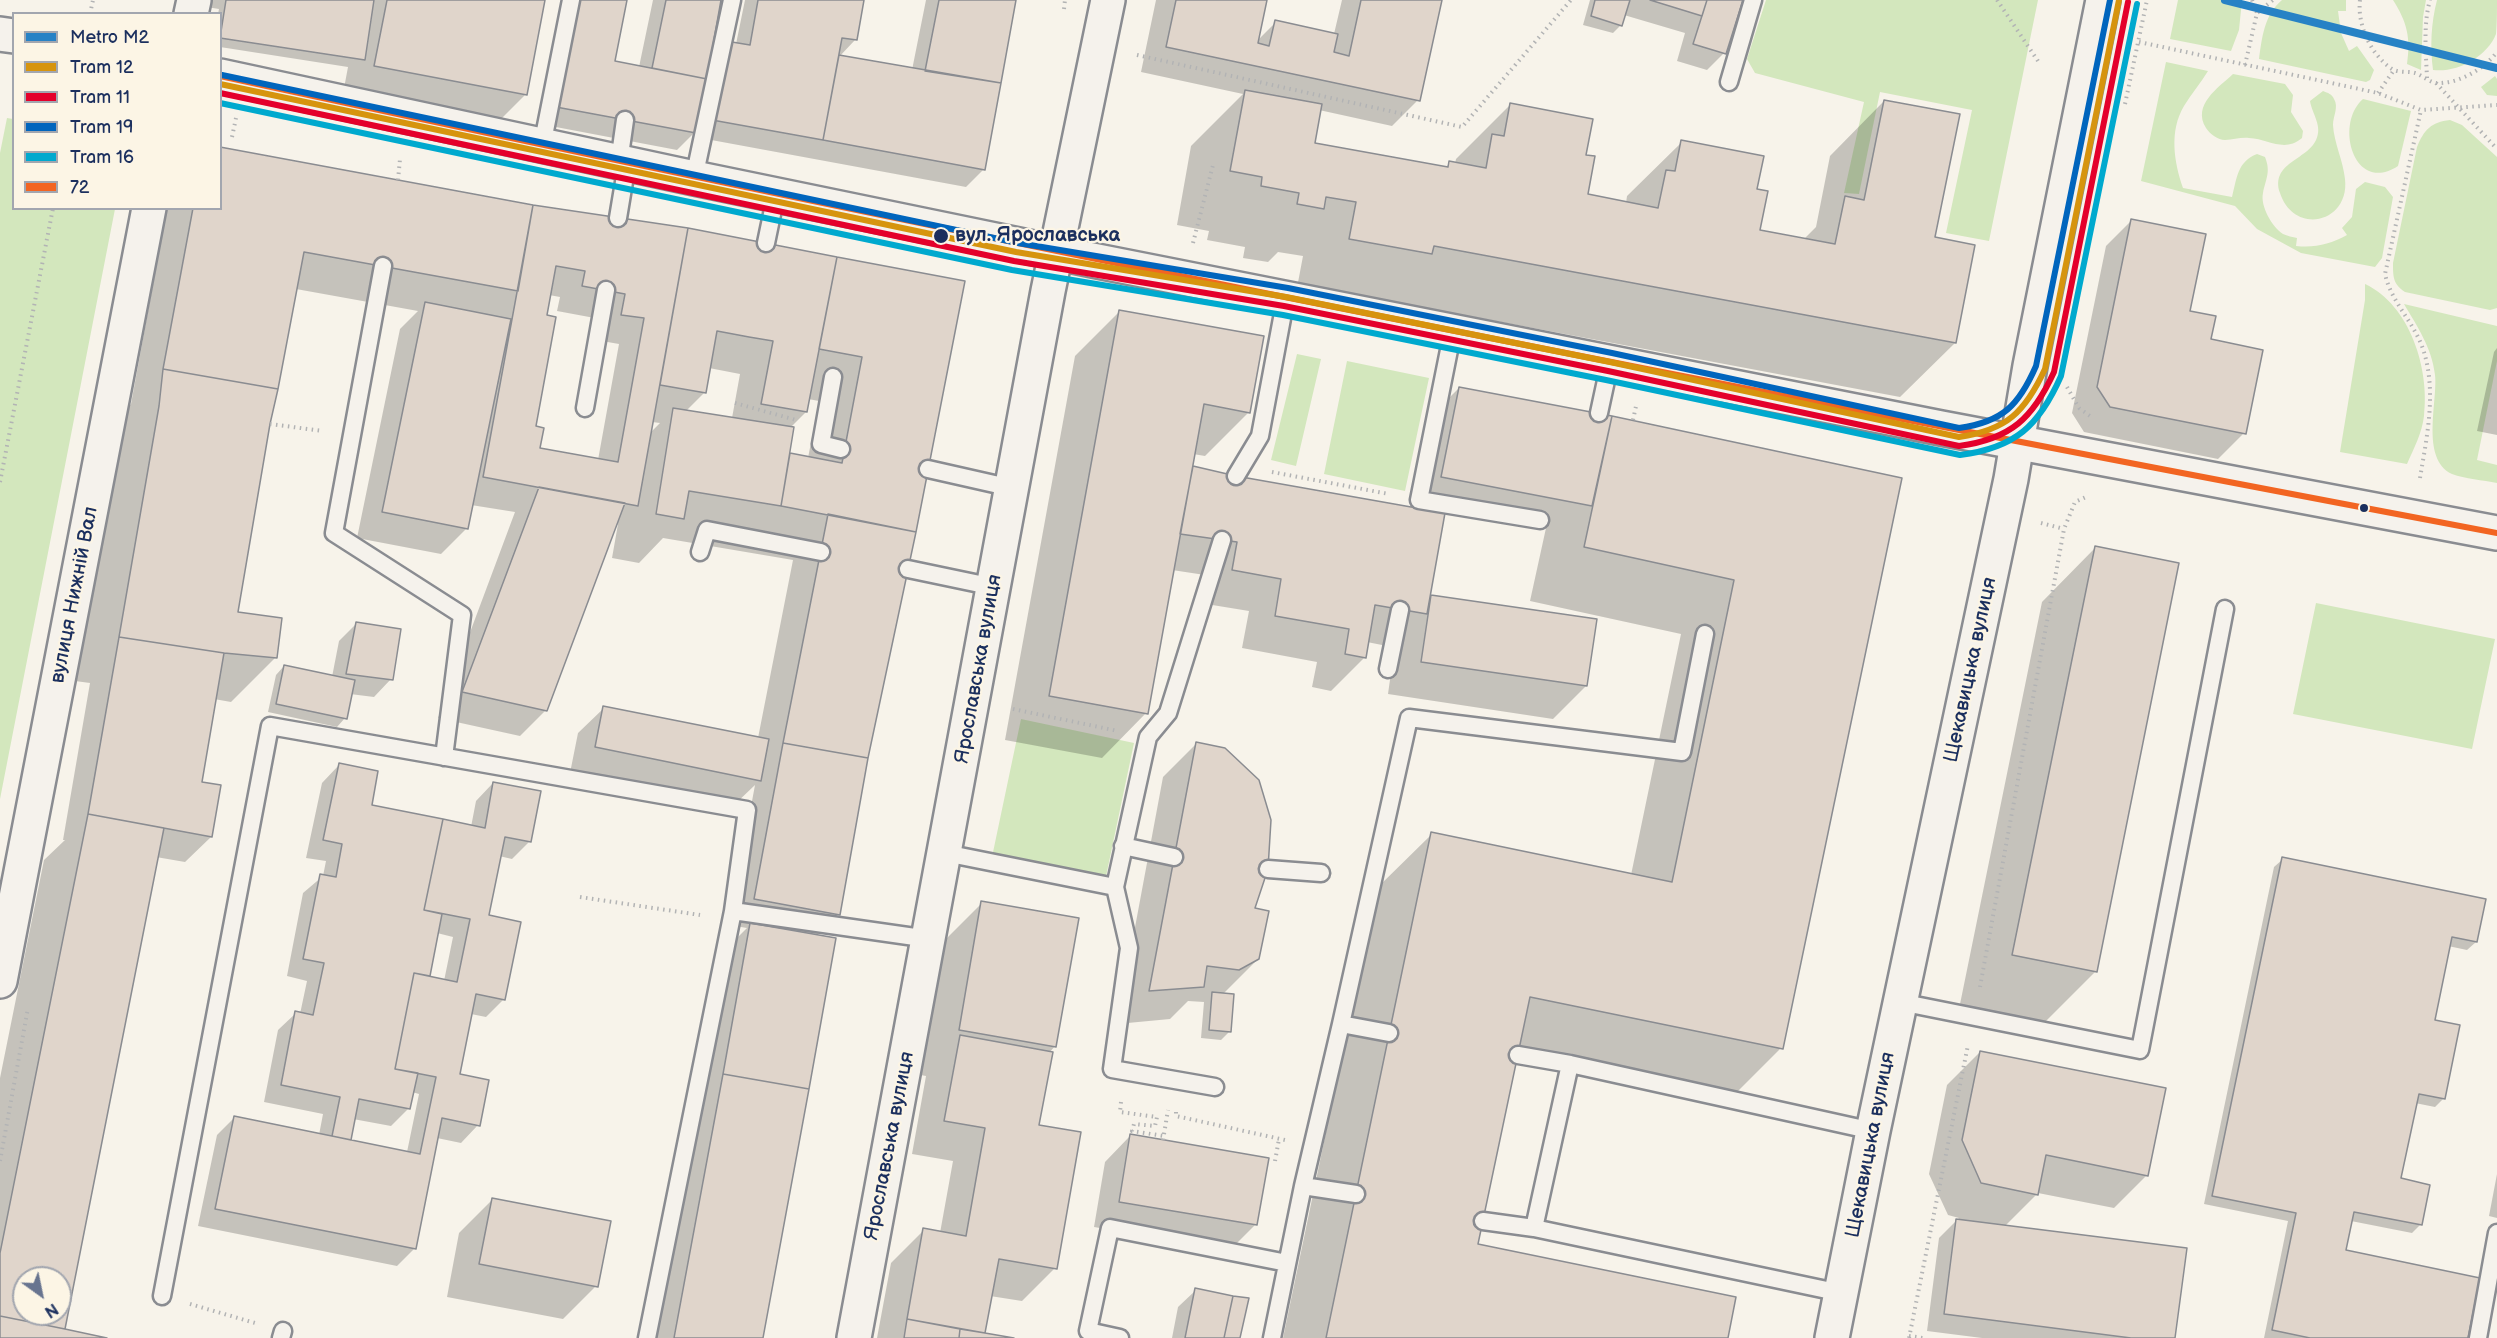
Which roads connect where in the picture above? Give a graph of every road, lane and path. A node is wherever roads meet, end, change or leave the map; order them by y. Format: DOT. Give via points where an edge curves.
graph roads {
  1 [pos="571,0"];
  2 [pos="732,0"];
  3 [pos="1108,0"];
  4 [pos="1570,0"];
  5 [pos="1753,0"];
  6 [pos="1997,0"];
  7 [pos="2103,0"];
  8 [pos="2147,0"];
  9 [pos="2252,0"];
  10 [pos="2273,0"];
  11 [pos="2360,0"];
  12 [pos="2430,0"];
  13 [pos="2257,14"];
  14 [pos="2139,42"];
  15 [pos="2497,52"];
  16 [pos="1136,55"];
  17 [pos="2038,61"];
  18 [pos="2245,65"];
  19 [pos="2394,70"];
  20 [pos="222,76"];
  21 [pos="2427,78"];
  22 [pos="1729,82"];
  23 [pos="2436,83"];
  24 [pos="2378,93"];
  25 [pos="2497,105"];
  26 [pos="2460,108"];
  27 [pos="2123,110"];
  28 [pos="2421,110"];
  29 [pos="626,120"];
  30 [pos="542,146"];
  31 [pos="2497,149"];
  32 [pos="400,159"];
  33 [pos="623,163"];
  34 [pos="1213,165"];
  35 [pos="694,178"];
  36 [pos="398,180"];
  37 [pos="776,195"];
  38 [pos="53,210"];
  39 [pos="149,210"];
  40 [pos="618,218"];
  41 [pos="766,243"];
  42 [pos="1193,243"];
  43 [pos="1056,253"];
  44 [pos="382,266"];
  45 [pos="606,290"];
  46 [pos="1286,297"];
  47 [pos="1453,330"];
  48 [pos="1610,362"];
  49 [pos="834,377"];
  50 [pos="2066,381"];
  51 [pos="735,403"];
  52 [pos="1636,405"];
  53 [pos="585,408"];
  54 [pos="1599,413"];
  55 [pos="792,419"];
  56 [pos="1633,420"];
  57 [pos="2096,420"];
  58 [pos="270,424"];
  59 [pos="351,435"];
  60 [pos="2019,442"];
  61 [pos="841,449"];
  62 [pos="928,469"];
  63 [pos="1239,471"];
  64 [pos="2420,478"];
  65 [pos="0,482"];
  66 [pos="1012,488"];
  67 [pos="2095,498"];
  68 [pos="1418,504"];
  69 [pos="1540,520"];
  70 [pos="2497,532"];
  71 [pos="1222,540"];
  72 [pos="700,552"];
  73 [pos="821,552"];
  74 [pos="908,569"];
  75 [pos="994,586"];
  76 [pos="2225,609"];
  77 [pos="1400,610"];
  78 [pos="1705,634"];
  79 [pos="1388,669"];
  80 [pos="1013,709"];
  81 [pos="1148,737"];
  82 [pos="444,756"];
  83 [pos="1124,846"];
  84 [pos="945,853"];
  85 [pos="1174,857"];
  86 [pos="1268,870"];
  87 [pos="1321,873"];
  88 [pos="1115,887"];
  89 [pos="580,897"];
  90 [pos="732,916"];
  91 [pos="929,939"];
  92 [pos="0,981"];
  93 [pos="1900,1002"];
  94 [pos="1974,1017"];
  95 [pos="1341,1024"];
  96 [pos="1389,1033"];
  97 [pos="1518,1055"];
  98 [pos="1570,1064"];
  99 [pos="1182,1082"];
  100 [pos="1215,1087"];
  101 [pos="1120,1112"];
  102 [pos="1167,1119"];
  103 [pos="1873,1131"];
  104 [pos="1279,1138"];
  105 [pos="1289,1140"];
  106 [pos="1274,1165"];
  107 [pos="1303,1186"];
  108 [pos="1356,1194"];
  109 [pos="1483,1221"];
  110 [pos="1534,1228"];
  111 [pos="2497,1233"];
  112 [pos="1287,1263"];
  113 [pos="1841,1293"];
  114 [pos="162,1296"];
  115 [pos="282,1334"];
  116 [pos="1909,1337"];
  117 [pos="647,1338"];
  118 [pos="854,1338"];
  119 [pos="1120,1338"];
  120 [pos="1272,1338"];
  121 [pos="1832,1338"];
  122 [pos="1923,1338"];
  123 [pos="2478,1338"];
  1 -- 30 [label="lane"];
  2 -- 35 [label="lane"];
  3 -- 43 [label="street, Ярославська вулиця"];
  4 -- 16 [label="path" via="1462,127"];
  5 -- 22 [label="lane"];
  6 -- 17 [label="path"];
  7 -- 60 [label="street, Щекавицька вулиця" via="2030,366"];
  8 -- 14 [label="path"];
  9 -- 13 [label="path"];
  10 -- 13 [label="path"];
  11 -- 19 [label="path" via="2363,31 2375,53"];
  12 -- 21 [label="path"];
  13 -- 18 [label="path"];
  14 -- 18 [label="path"];
  14 -- 27 [label="path"];
  15 -- 23 [label="path" via="2487,64 2464,77"];
  18 -- 24 [label="path"];
  19 -- 21 [label="path"];
  19 -- 24 [label="path"];
  20 -- 30 [label="street"];
  21 -- 23 [label="path"];
  23 -- 26 [label="path"];
  24 -- 28 [label="path"];
  25 -- 26 [label="path"];
  26 -- 28 [label="path"];
  26 -- 31 [label="path"];
  28 -- 64 [label="path" via="2385,274 2388,289 2423,348 2431,384"];
  29 -- 33 [label="lane"];
  30 -- 33 [label="street"];
  32 -- 36 [label="path"];
  33 -- 35 [label="street"];
  33 -- 40 [label="lane"];
  34 -- 42 [label="path"];
  35 -- 37 [label="street"];
  37 -- 41 [label="lane"];
  37 -- 43 [label="street"];
  38 -- 65 [label="path"];
  39 -- 92 [label="street, вулиця Нижній Вал"];
  43 -- 46 [label="street"];
  43 -- 66 [label="street, Ярославська вулиця"];
  44 -- 59 [label="lane"];
  45 -- 53 [label="lane"];
  46 -- 47 [label="street"];
  46 -- 63 [label="lane" via="1260,436"];
  47 -- 48 [label="street"];
  47 -- 68 [label="lane"];
  48 -- 54 [label="lane"];
  48 -- 60 [label="street"];
  49 -- 61 [label="lane" via="821,444"];
  50 -- 57 [label="path" via="2079,408"];
  51 -- 55 [label="path"];
  52 -- 56 [label="path"];
  58 -- 59 [label="path"];
  59 -- 82 [label="lane" via="334,533 462,615"];
  60 -- 70 [label="street"];
  60 -- 93 [label="street, Щекавицька вулиця"];
  62 -- 66 [label="lane"];
  63 -- 68 [label="path"];
  66 -- 75 [label="street, Ярославська вулиця"];
  67 -- 94 [label="path" via="2085,496 2075,502 2064,529"];
  68 -- 69 [label="lane"];
  71 -- 81 [label="lane" via="1168,713"];
  72 -- 73 [label="lane" via="707,530"];
  74 -- 75 [label="lane"];
  75 -- 84 [label="street, Ярославська вулиця"];
  76 -- 94 [label="lane" via="2140,1050"];
  77 -- 79 [label="lane"];
  78 -- 95 [label="lane" via="1682,752 1409,718"];
  80 -- 81 [label="path"];
  81 -- 83 [label="lane"];
  82 -- 90 [label="lane" via="747,810"];
  82 -- 114 [label="lane" via="270,726"];
  83 -- 85 [label="lane"];
  83 -- 88 [label="lane"];
  84 -- 88 [label="lane"];
  84 -- 91 [label="street, Ярославська вулиця"];
  86 -- 87 [label="lane"];
  88 -- 99 [label="lane" via="1129,948 1112,1069"];
  89 -- 90 [label="path"];
  90 -- 91 [label="lane"];
  90 -- 117 [label="lane"];
  91 -- 118 [label="street, Ярославська вулиця"];
  93 -- 94 [label="lane"];
  93 -- 103 [label="street, Щекавицька вулиця"];
  94 -- 116 [label="path"];
  95 -- 96 [label="lane"];
  95 -- 107 [label="lane"];
  97 -- 98 [label="lane"];
  98 -- 103 [label="lane"];
  98 -- 110 [label="lane"];
  99 -- 100 [label="lane"];
  99 -- 104 [label="path" via="1176,1116"];
  101 -- 102 [label="path" via="1157,1118 1155,1126 1134,1124 1132,1131 1163,1138"];
  103 -- 113 [label="street, Щекавицька вулиця"];
  104 -- 105 [label="path"];
  104 -- 106 [label="path"];
  107 -- 108 [label="lane"];
  107 -- 112 [label="lane"];
  109 -- 110 [label="lane"];
  110 -- 113 [label="lane"];
  111 -- 123 [label="lane"];
  112 -- 119 [label="lane" via="1110,1228 1088,1331"];
  112 -- 120 [label="lane"];
  113 -- 121 [label="street, Щекавицька вулиця"];
  114 -- 115 [label="path"];
  116 -- 122 [label="path"];
}
